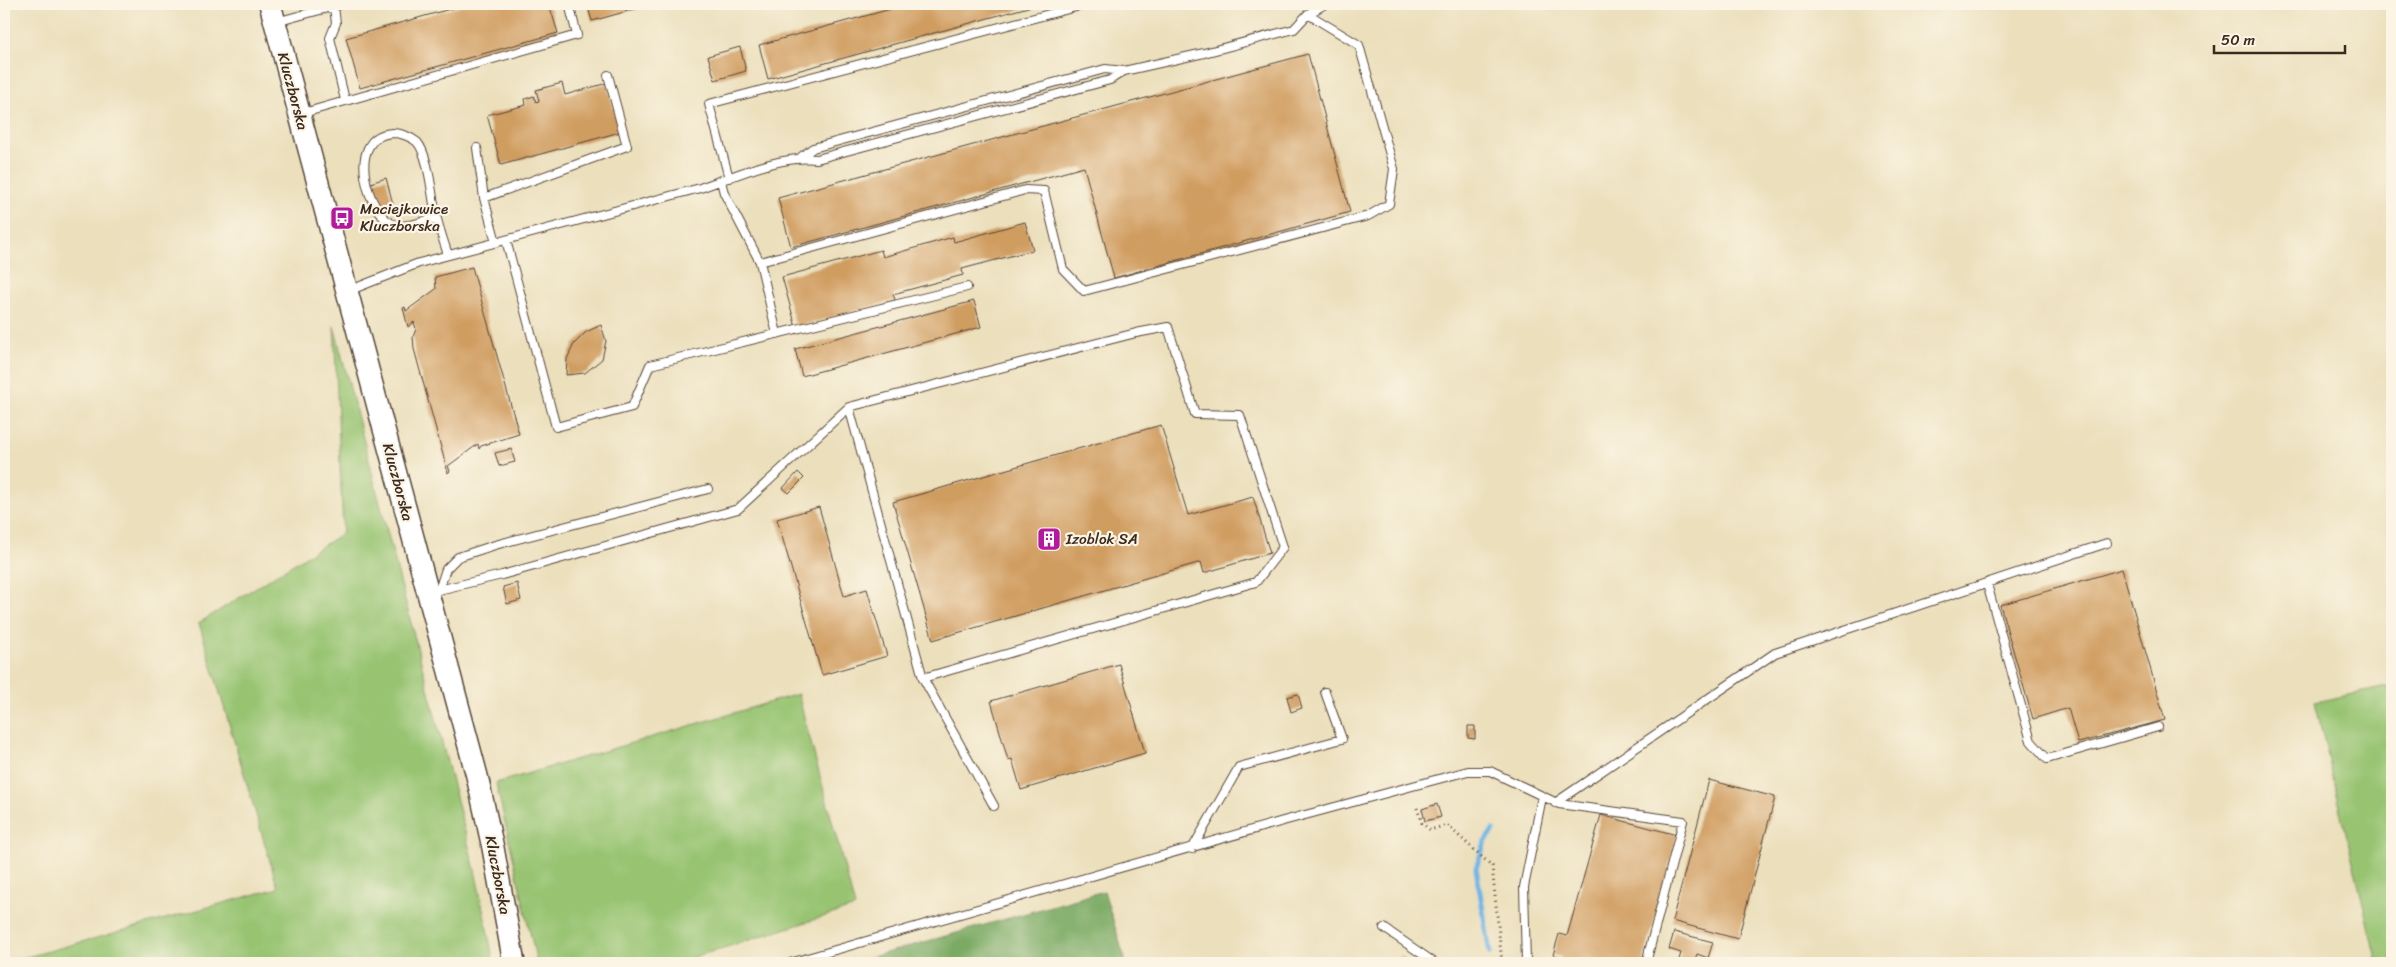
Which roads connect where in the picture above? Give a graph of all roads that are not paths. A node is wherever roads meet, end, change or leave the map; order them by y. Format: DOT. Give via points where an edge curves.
graph roads {
  1 [pos="569,4"];
  2 [pos="1325,4"];
  3 [pos="338,5"];
  4 [pos="1076,7"];
  5 [pos="272,13"];
  6 [pos="1308,14"];
  7 [pos="1124,71"];
  8 [pos="608,75"];
  9 [pos="345,100"];
  10 [pos="299,114"];
  11 [pos="478,148"];
  12 [pos="801,157"];
  13 [pos="729,178"];
  14 [pos="721,181"];
  15 [pos="484,198"];
  16 [pos="436,217"];
  17 [pos="506,240"];
  18 [pos="496,242"];
  19 [pos="448,256"];
  20 [pos="760,262"];
  21 [pos="967,287"];
  22 [pos="346,292"];
  23 [pos="777,334"];
  24 [pos="849,407"];
  25 [pos="708,489"];
  26 [pos="2107,543"];
  27 [pos="1987,584"];
  28 [pos="433,591"];
  29 [pos="922,678"];
  30 [pos="1325,692"];
  31 [pos="2158,727"];
  32 [pos="1542,797"];
  33 [pos="1556,803"];
  34 [pos="994,806"];
  35 [pos="1192,849"];
  36 [pos="1384,928"];
  37 [pos="514,963"];
  38 [pos="790,963"];
  39 [pos="1435,963"];
  40 [pos="1526,963"];
  41 [pos="1646,963"];
  1 -- 9 [label="lane" via="577,35"];
  2 -- 6 [label="lane"];
  3 -- 5 [label="lane"];
  3 -- 9 [label="lane" via="330,38"];
  4 -- 13 [label="lane" via="709,104"];
  5 -- 10 [label="street, Kluczborska"];
  6 -- 7 [label="lane" via="1294,29"];
  6 -- 20 [label="lane" via="1359,45 1394,169 1389,204 1368,216 1084,291 1063,269 1044,191 1026,190"];
  7 -- 12 [label="lane" via="1110,80 817,159"];
  7 -- 12 [label="lane" via="1096,71 813,148"];
  8 -- 15 [label="lane" via="627,146"];
  9 -- 10 [label="lane"];
  10 -- 22 [label="street, Kluczborska"];
  11 -- 15 [label="lane"];
  12 -- 13 [label="lane"];
  13 -- 14 [label="lane"];
  14 -- 17 [label="lane"];
  14 -- 20 [label="lane"];
  15 -- 18 [label="lane"];
  16 -- 16 [label="lane" via="423,153 417,142 396,133 385,133 376,138 364,154 376,210 383,219 395,225"];
  16 -- 19 [label="lane"];
  17 -- 18 [label="lane"];
  17 -- 23 [label="lane" via="556,427 632,407 650,365"];
  18 -- 19 [label="lane"];
  19 -- 22 [label="lane" via="419,263"];
  20 -- 23 [label="lane"];
  21 -- 23 [label="lane"];
  22 -- 28 [label="street, Kluczborska"];
  24 -- 28 [label="lane" via="738,509"];
  24 -- 29 [label="lane"];
  24 -- 29 [label="lane" via="1168,327 1195,414 1240,415 1283,547 1256,582"];
  25 -- 28 [label="lane" via="458,557 446,569"];
  26 -- 27 [label="lane"];
  27 -- 31 [label="lane" via="2031,741 2047,759"];
  27 -- 33 [label="lane" via="1775,652"];
  28 -- 37 [label="street, Kluczborska" via="484,806"];
  29 -- 34 [label="lane"];
  30 -- 35 [label="lane" via="1342,740 1239,767"];
  32 -- 33 [label="lane"];
  32 -- 35 [label="lane" via="1490,771 1468,771"];
  32 -- 40 [label="lane" via="1524,888"];
  33 -- 41 [label="lane" via="1683,821"];
  35 -- 38 [label="lane"];
  36 -- 39 [label="lane"];
}
